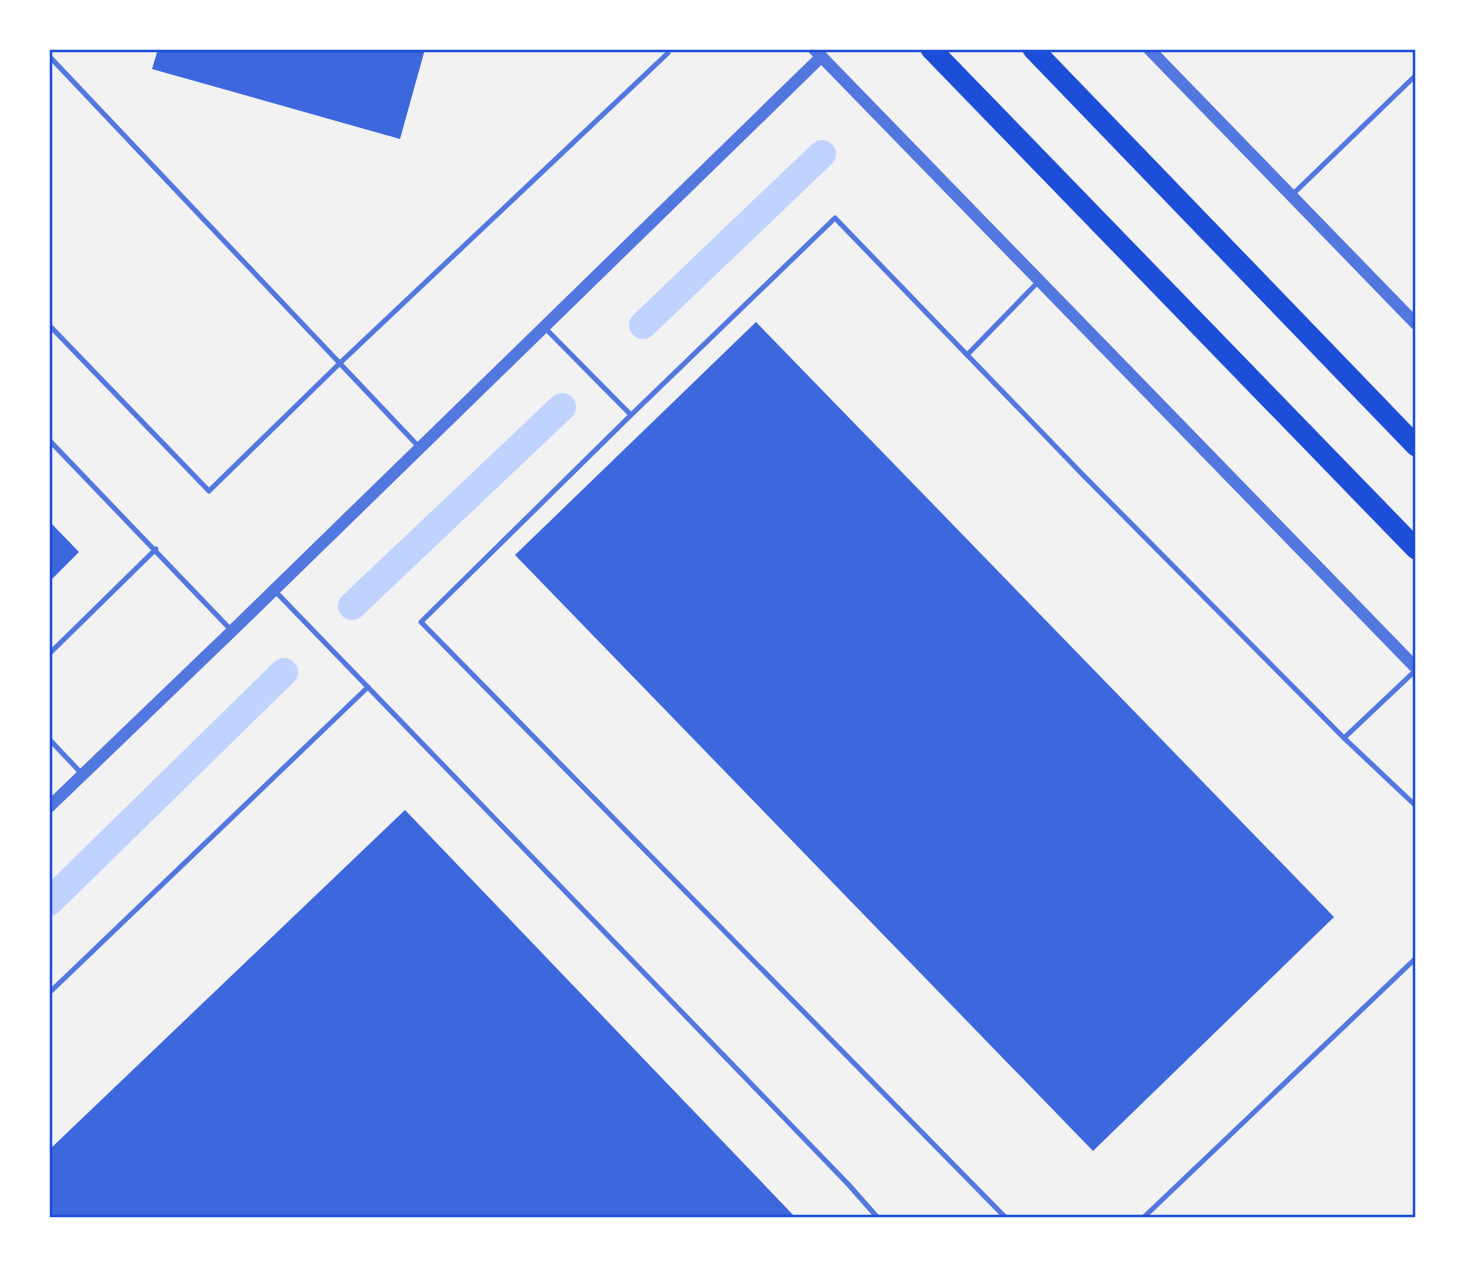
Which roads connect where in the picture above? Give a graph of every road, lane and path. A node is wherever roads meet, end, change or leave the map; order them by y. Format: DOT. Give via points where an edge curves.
graph roads {
  1 [pos="668,49"];
  2 [pos="931,49"];
  3 [pos="1033,49"];
  4 [pos="1149,49"];
  5 [pos="817,53"];
  6 [pos="49,56"];
  7 [pos="1416,75"];
  8 [pos="1292,195"];
  9 [pos="1039,281"];
  10 [pos="1416,324"];
  11 [pos="49,326"];
  12 [pos="544,326"];
  13 [pos="967,355"];
  14 [pos="340,363"];
  15 [pos="631,415"];
  16 [pos="49,440"];
  17 [pos="1416,446"];
  18 [pos="420,447"];
  19 [pos="156,549"];
  20 [pos="1416,549"];
  21 [pos="274,590"];
  22 [pos="232,631"];
  23 [pos="49,654"];
  24 [pos="1416,669"];
  25 [pos="368,687"];
  26 [pos="1344,738"];
  27 [pos="49,739"];
  28 [pos="83,775"];
  29 [pos="1416,806"];
  30 [pos="49,807"];
  31 [pos="1416,958"];
  32 [pos="49,993"];
  33 [pos="878,1218"];
  34 [pos="1006,1218"];
  35 [pos="1143,1218"];
  1 -- 14 [label="lane"];
  2 -- 20 [label="highway"];
  3 -- 17 [label="highway"];
  4 -- 8 [label="street"];
  5 -- 9 [label="street"];
  5 -- 12 [label="street"];
  6 -- 14 [label="lane"];
  7 -- 8 [label="lane"];
  8 -- 10 [label="street"];
  9 -- 13 [label="lane"];
  9 -- 24 [label="street"];
  11 -- 14 [label="lane" via="209,491"];
  12 -- 15 [label="lane"];
  12 -- 18 [label="street"];
  13 -- 15 [label="lane" via="835,218"];
  13 -- 26 [label="lane"];
  14 -- 18 [label="lane"];
  15 -- 34 [label="lane" via="421,622"];
  16 -- 19 [label="lane"];
  18 -- 21 [label="street"];
  19 -- 22 [label="lane"];
  19 -- 23 [label="lane"];
  21 -- 22 [label="street"];
  21 -- 25 [label="lane"];
  22 -- 28 [label="street"];
  24 -- 26 [label="lane"];
  25 -- 32 [label="lane"];
  25 -- 33 [label="lane"];
  26 -- 29 [label="lane"];
  27 -- 28 [label="lane"];
  28 -- 30 [label="street"];
  31 -- 35 [label="lane"];
}
